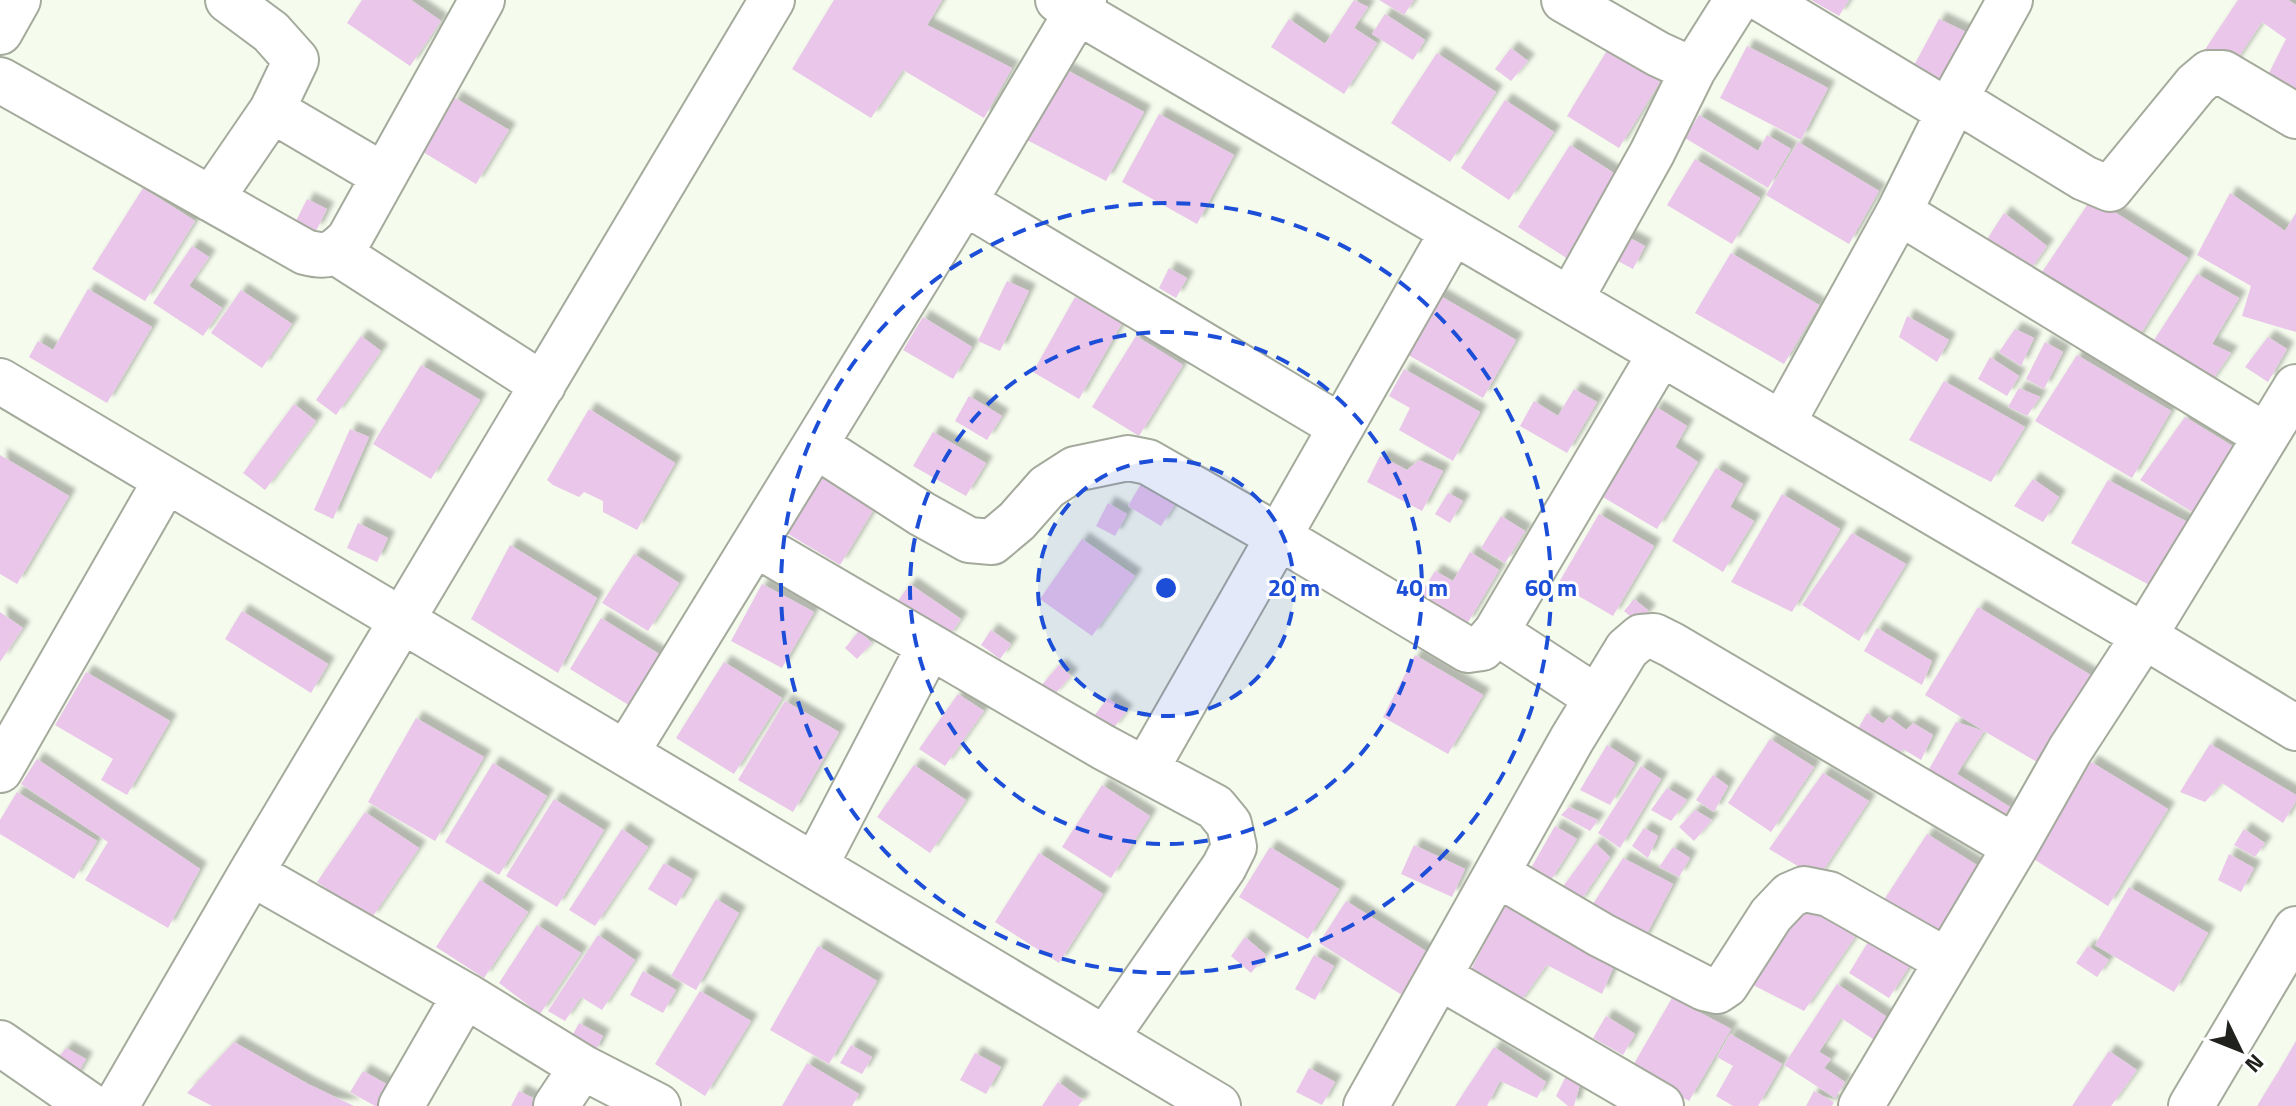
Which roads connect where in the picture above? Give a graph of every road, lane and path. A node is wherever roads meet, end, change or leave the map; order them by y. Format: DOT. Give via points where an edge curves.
graph roads {
  1 [pos="18,0"];
  2 [pos="228,0"];
  3 [pos="482,0"];
  4 [pos="772,0"];
  5 [pos="1737,0"];
  6 [pos="1763,0"];
  7 [pos="2010,0"];
  8 [pos="1073,4"];
  9 [pos="1580,4"];
  10 [pos="0,32"];
  11 [pos="1693,70"];
  12 [pos="0,80"];
  13 [pos="1952,106"];
  14 [pos="272,110"];
  15 [pos="2296,116"];
  16 [pos="384,176"];
  17 [pos="211,199"];
  18 [pos="964,202"];
  19 [pos="1899,212"];
  20 [pos="1453,231"];
  21 [pos="336,252"];
  22 [pos="1570,300"];
  23 [pos="1661,353"];
  24 [pos="0,381"];
  25 [pos="543,385"];
  26 [pos="2296,387"];
  27 [pos="1782,424"];
  28 [pos="1341,427"];
  29 [pos="2266,436"];
  30 [pos="815,445"];
  31 [pos="166,480"];
  32 [pos="1279,537"];
  33 [pos="755,544"];
  34 [pos="402,620"];
  35 [pos="1496,632"];
  36 [pos="2144,636"];
  37 [pos="929,647"];
  38 [pos="1597,698"];
  39 [pos="16,709"];
  40 [pos="2296,728"];
  41 [pos="626,753"];
  42 [pos="1146,769"];
  43 [pos="0,770"];
  44 [pos="2015,847"];
  45 [pos="815,866"];
  46 [pos="251,873"];
  47 [pos="1497,874"];
  48 [pos="2296,929"];
  49 [pos="1947,961"];
  50 [pos="1440,977"];
  51 [pos="465,995"];
  52 [pos="1105,1039"];
  53 [pos="0,1043"];
  54 [pos="582,1067"];
  55 [pos="1161,1092"];
  56 [pos="91,1106"];
  57 [pos="116,1106"];
  58 [pos="401,1106"];
  59 [pos="556,1106"];
  60 [pos="658,1106"];
  61 [pos="1218,1106"];
  62 [pos="1366,1106"];
  63 [pos="1661,1106"];
  64 [pos="1861,1106"];
  65 [pos="2191,1106"];
  1 -- 10 [label="street"];
  2 -- 14 [label="street" via="271,32 296,60"];
  3 -- 16 [label="street"];
  4 -- 25 [label="street"];
  5 -- 11 [label="street"];
  6 -- 13 [label="street"];
  7 -- 13 [label="street"];
  8 -- 18 [label="street"];
  8 -- 20 [label="street"];
  9 -- 11 [label="street"];
  11 -- 22 [label="street"];
  12 -- 17 [label="street"];
  13 -- 15 [label="street" via="2110,189 2209,73 2223,73"];
  13 -- 19 [label="street"];
  14 -- 16 [label="street"];
  14 -- 17 [label="street"];
  16 -- 21 [label="street" via="349,239"];
  17 -- 21 [label="street" via="305,252"];
  18 -- 28 [label="street"];
  18 -- 30 [label="street"];
  19 -- 27 [label="street"];
  19 -- 29 [label="street"];
  20 -- 22 [label="street"];
  20 -- 28 [label="street"];
  21 -- 25 [label="street"];
  22 -- 23 [label="street"];
  23 -- 27 [label="street"];
  23 -- 35 [label="street"];
  24 -- 31 [label="street"];
  25 -- 34 [label="street"];
  26 -- 29 [label="street"];
  27 -- 36 [label="street"];
  28 -- 32 [label="street"];
  29 -- 36 [label="street"];
  30 -- 32 [label="street" via="969,540 992,542 1047,487 1075,469 1128,458 1148,462"];
  30 -- 33 [label="street"];
  31 -- 34 [label="street"];
  31 -- 39 [label="street"];
  32 -- 35 [label="street" via="1468,650 1482,648"];
  32 -- 42 [label="street"];
  33 -- 37 [label="street"];
  33 -- 41 [label="street"];
  34 -- 41 [label="street"];
  34 -- 46 [label="street"];
  35 -- 38 [label="street"];
  36 -- 40 [label="street"];
  36 -- 44 [label="street"];
  37 -- 42 [label="street"];
  37 -- 45 [label="street"];
  38 -- 44 [label="street" via="1627,649 1641,637 1654,636"];
  38 -- 47 [label="street"];
  39 -- 43 [label="street"];
  41 -- 45 [label="street"];
  42 -- 52 [label="street" via="1215,807 1229,824 1234,847"];
  44 -- 49 [label="street"];
  45 -- 52 [label="street"];
  46 -- 51 [label="street"];
  46 -- 57 [label="street"];
  47 -- 49 [label="street" via="1601,935 1717,991 1735,973 1771,915 1804,889 1829,894"];
  47 -- 50 [label="street"];
  48 -- 65 [label="street"];
  49 -- 64 [label="street"];
  50 -- 62 [label="street"];
  50 -- 63 [label="street"];
  51 -- 54 [label="street"];
  51 -- 58 [label="street"];
  52 -- 55 [label="street"];
  53 -- 56 [label="street"];
  54 -- 59 [label="street"];
  54 -- 60 [label="street"];
  55 -- 61 [label="street"];
}
